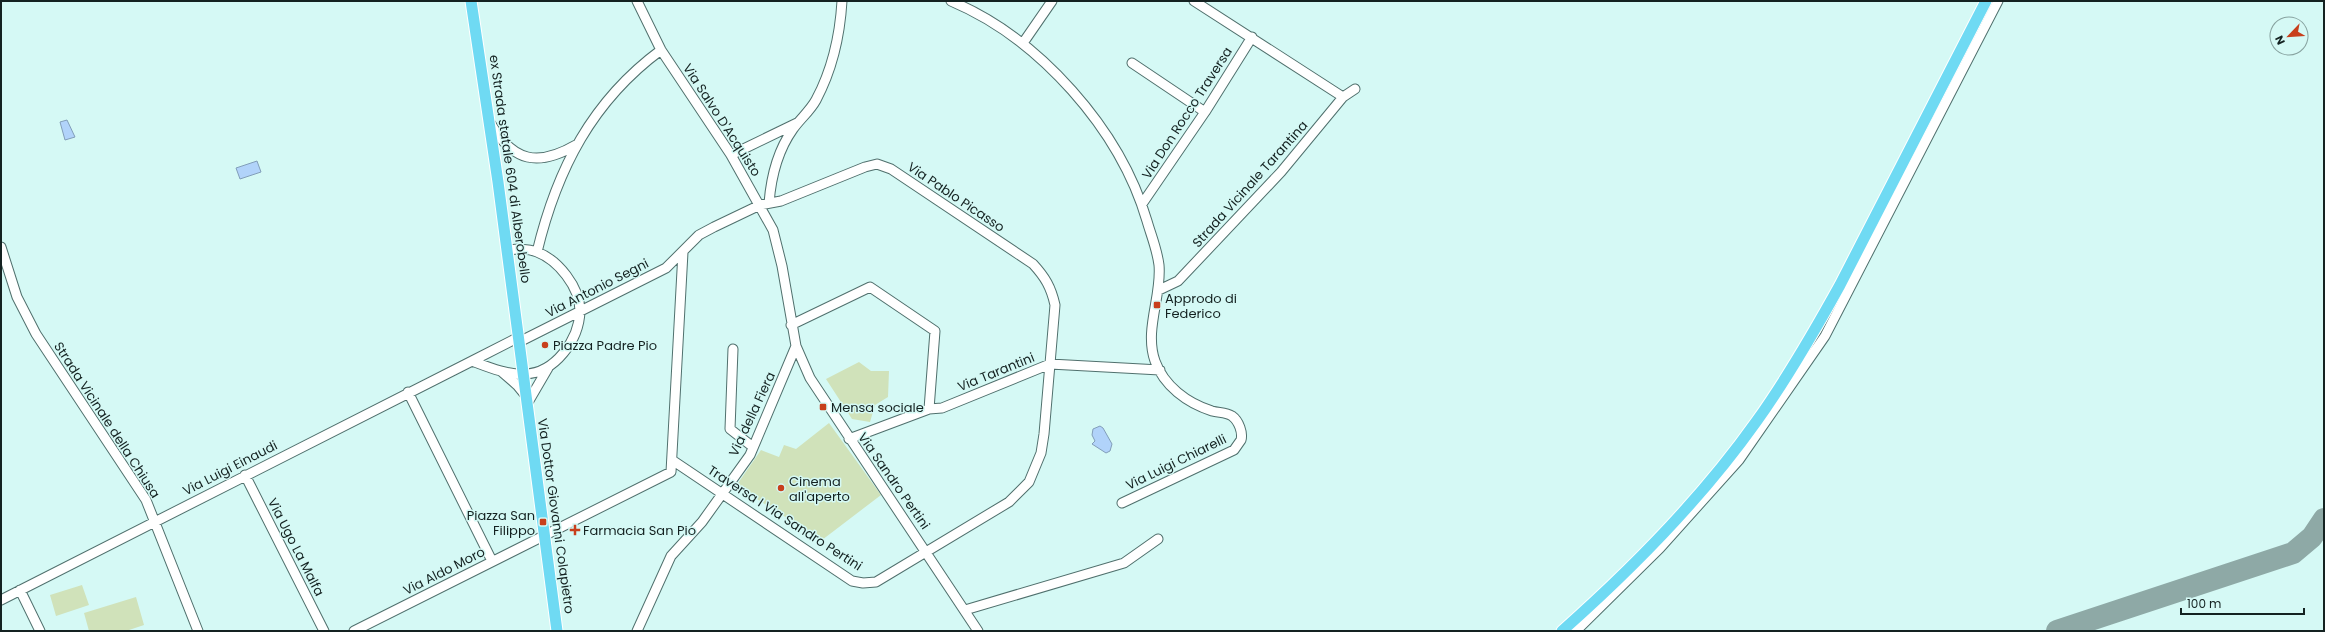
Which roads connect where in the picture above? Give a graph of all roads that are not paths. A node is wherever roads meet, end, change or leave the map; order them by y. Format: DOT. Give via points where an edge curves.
graph roads {
  1 [pos="471,1"];
  2 [pos="637,1"];
  3 [pos="842,1"];
  4 [pos="951,1"];
  5 [pos="1052,1"];
  6 [pos="1194,1"];
  7 [pos="1986,1"];
  8 [pos="1998,1"];
  9 [pos="1252,37"];
  10 [pos="1023,43"];
  11 [pos="661,50"];
  12 [pos="1132,63"];
  13 [pos="1355,89"];
  14 [pos="1343,97"];
  15 [pos="1205,112"];
  16 [pos="800,121"];
  17 [pos="490,123"];
  18 [pos="577,144"];
  19 [pos="731,154"];
  20 [pos="764,204"];
  21 [pos="1142,204"];
  22 [pos="1,247"];
  23 [pos="507,250"];
  24 [pos="537,252"];
  25 [pos="683,252"];
  26 [pos="1159,290"];
  27 [pos="580,312"];
  28 [pos="791,325"];
  29 [pos="519,339"];
  30 [pos="796,346"];
  31 [pos="733,349"];
  32 [pos="472,361"];
  33 [pos="1050,364"];
  34 [pos="549,367"];
  35 [pos="1160,370"];
  36 [pos="500,371"];
  37 [pos="524,375"];
  38 [pos="408,392"];
  39 [pos="527,400"];
  40 [pos="929,409"];
  41 [pos="849,439"];
  42 [pos="753,447"];
  43 [pos="672,460"];
  44 [pos="245,475"];
  45 [pos="724,493"];
  46 [pos="1122,503"];
  47 [pos="154,521"];
  48 [pos="545,534"];
  49 [pos="1158,539"];
  50 [pos="926,551"];
  51 [pos="492,561"];
  52 [pos="20,590"];
  53 [pos="1,600"];
  54 [pos="965,610"];
  55 [pos="40,631"];
  56 [pos="198,631"];
  57 [pos="324,631"];
  58 [pos="354,631"];
  59 [pos="557,631"];
  60 [pos="636,631"];
  61 [pos="978,631"];
  62 [pos="1562,631"];
  63 [pos="1576,631"];
  1 -- 17 [label="main road, ex Strada statale 604 di Alberobello"];
  2 -- 11 [label="street, Via Salvo D'Acquisto"];
  3 -- 16 [label="street" via="837,38 826,78 815,101"];
  4 -- 10 [label="street, Via Luigi Chiarelli"];
  5 -- 10 [label="street"];
  6 -- 9 [label="street"];
  7 -- 62 [label="main road" via="1840,285 1760,416 1734,452 1673,521 1619,578"];
  8 -- 63 [label="street" via="1825,336 1739,460 1636,573"];
  9 -- 14 [label="street"];
  9 -- 15 [label="street, Via Don Rocco Traversa"];
  10 -- 21 [label="street, Via Luigi Chiarelli" via="1085,106 1111,143"];
  11 -- 18 [label="street" via="639,66 609,98"];
  11 -- 19 [label="street, Via Salvo D'Acquisto"];
  12 -- 15 [label="street"];
  13 -- 14 [label="street, Strada Vicinale Tarantina"];
  14 -- 26 [label="street, Strada Vicinale Tarantina" via="1281,172 1178,281"];
  15 -- 21 [label="street, Via Don Rocco Traversa"];
  16 -- 19 [label="street"];
  16 -- 20 [label="street" via="782,148"];
  17 -- 18 [label="street" via="508,148 528,158 552,156"];
  17 -- 23 [label="main road, ex Strada statale 604 di Alberobello"];
  18 -- 24 [label="street" via="555,190"];
  19 -- 20 [label="street, Via Salvo D'Acquisto"];
  20 -- 25 [label="street, Via Pablo Picasso" via="699,235"];
  20 -- 28 [label="street, Via Sandro Pertini" via="777,243"];
  20 -- 33 [label="street, Via Pablo Picasso" via="781,201 872,165 892,169 1033,264 1044,276 1052,288 1055,305"];
  21 -- 26 [label="street, Via Luigi Chiarelli" via="1159,264"];
  22 -- 47 [label="street, Strada Vicinale della Chiusa" via="17,297 29,322 137,485"];
  23 -- 24 [label="street" via="524,248"];
  23 -- 29 [label="main road, ex Strada statale 604 di Alberobello"];
  24 -- 27 [label="street" via="563,271 574,291"];
  25 -- 27 [label="street, Via Antonio Segni" via="666,268"];
  25 -- 43 [label="street"];
  26 -- 35 [label="street, Via Luigi Chiarelli" via="1152,337 1155,360"];
  27 -- 29 [label="street, Via Antonio Segni"];
  27 -- 34 [label="street" via="566,349"];
  28 -- 30 [label="street, Via Sandro Pertini"];
  28 -- 40 [label="street" via="870,287 936,331"];
  29 -- 32 [label="street, Via Luigi Einaudi"];
  29 -- 37 [label="main road, ex Strada statale 604 di Alberobello"];
  30 -- 41 [label="street, Via Sandro Pertini" via="818,391"];
  30 -- 42 [label="street, Via della Fiera"];
  31 -- 42 [label="street" via="730,429"];
  32 -- 36 [label="street"];
  32 -- 38 [label="street, Via Luigi Einaudi"];
  33 -- 35 [label="street, Via Tarantini"];
  33 -- 40 [label="street, Via Tarantini" via="942,408"];
  33 -- 50 [label="street, Via Pablo Picasso" via="1041,453 1029,482 1009,502"];
  34 -- 37 [label="street"];
  34 -- 39 [label="street"];
  35 -- 46 [label="street, Via Luigi Chiarelli" via="1165,379 1185,399 1203,408 1234,417 1240,427 1241,440 1234,450"];
  36 -- 37 [label="street"];
  36 -- 39 [label="street" via="518,386"];
  37 -- 39 [label="main road, Via Dottor Giovanni Colapietro"];
  38 -- 44 [label="street, Via Luigi Einaudi"];
  38 -- 51 [label="street"];
  39 -- 48 [label="main road, Via Dottor Giovanni Colapietro"];
  40 -- 41 [label="street, Via Tarantini"];
  41 -- 50 [label="street, Via Sandro Pertini"];
  42 -- 45 [label="street, Via della Fiera"];
  43 -- 45 [label="street, Traversa I Via Sandro Pertini"];
  43 -- 48 [label="street, Via Aldo Moro" via="671,472 666,476"];
  44 -- 47 [label="street, Via Luigi Einaudi"];
  44 -- 57 [label="street, Via Ugo La Malfa"];
  45 -- 50 [label="street, Traversa I Via Sandro Pertini" via="852,581 876,582"];
  45 -- 60 [label="street, Via della Fiera" via="671,556"];
  47 -- 52 [label="street, Via Luigi Einaudi"];
  47 -- 56 [label="street, Strada Vicinale della Chiusa"];
  48 -- 51 [label="street, Via Aldo Moro"];
  48 -- 59 [label="main road, Via Dottor Giovanni Colapietro"];
  49 -- 54 [label="street" via="1124,563"];
  50 -- 54 [label="street, Via Sandro Pertini"];
  51 -- 58 [label="street, Via Aldo Moro"];
  52 -- 53 [label="street, Via Luigi Einaudi"];
  52 -- 55 [label="street"];
  54 -- 61 [label="street, Via Sandro Pertini"];
}
